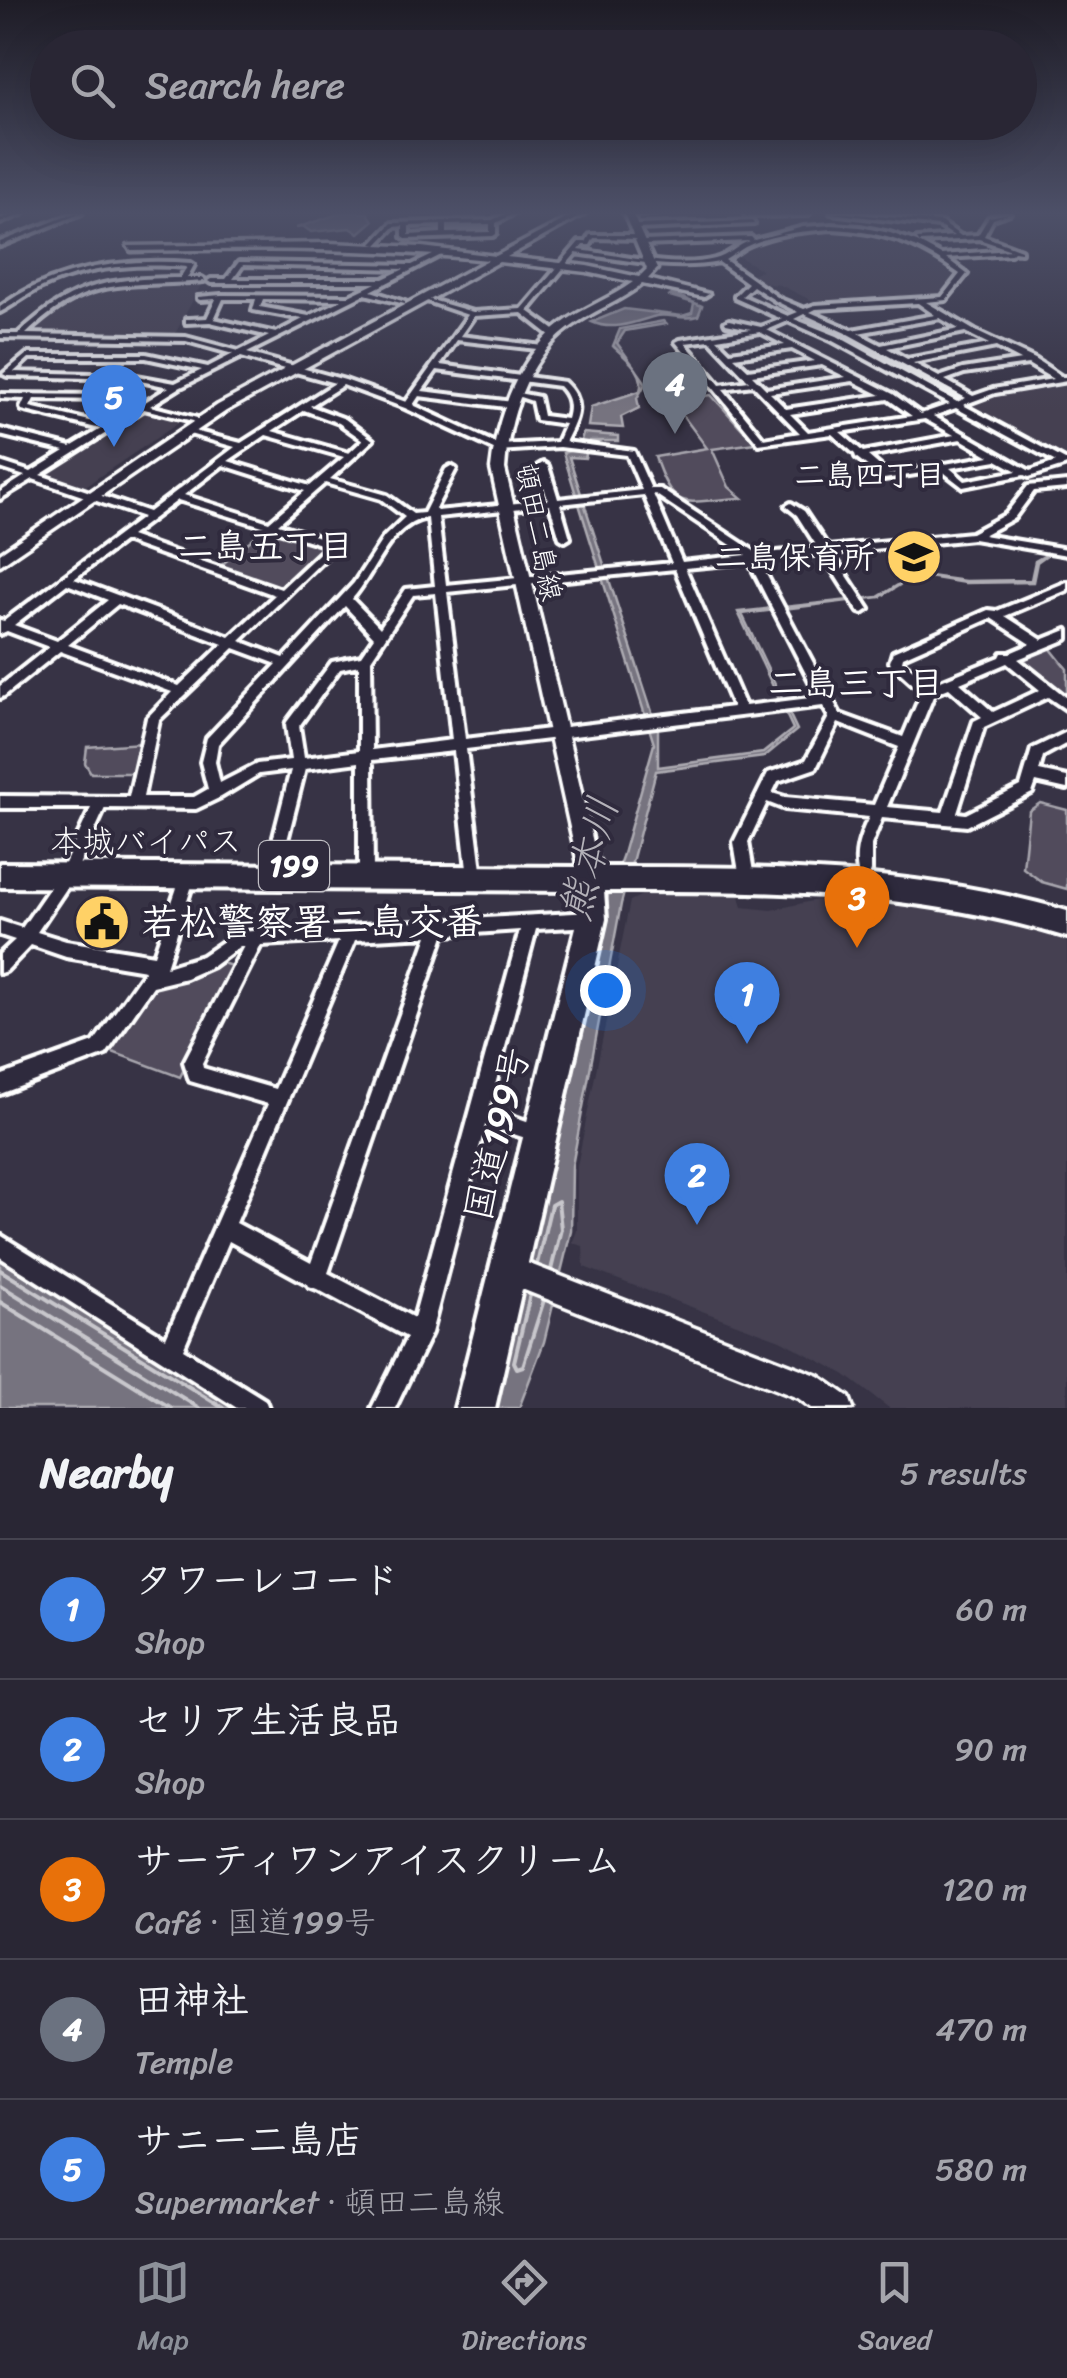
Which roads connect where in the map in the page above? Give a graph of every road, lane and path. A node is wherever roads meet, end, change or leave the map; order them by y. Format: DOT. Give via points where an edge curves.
graph roads {
  1 [pos="64,279"];
  2 [pos="268,279"];
  3 [pos="281,279"];
  4 [pos="328,279"];
  5 [pos="388,279"];
  6 [pos="451,279"];
  7 [pos="457,279"];
  8 [pos="549,279"];
  9 [pos="643,279"];
  10 [pos="647,279"];
  11 [pos="748,279"];
  12 [pos="962,279"];
  13 [pos="229,280"];
  14 [pos="182,281"];
  15 [pos="383,281"];
  16 [pos="753,282"];
  17 [pos="364,290"];
  18 [pos="705,292"];
  19 [pos="260,296"];
  20 [pos="220,297"];
  21 [pos="200,298"];
  22 [pos="350,298"];
  23 [pos="423,298"];
  24 [pos="920,301"];
  25 [pos="402,303"];
  26 [pos="841,306"];
  27 [pos="0,310"];
  28 [pos="524,311"];
  29 [pos="806,312"];
  30 [pos="472,314"];
  31 [pos="940,316"];
  32 [pos="790,317"];
  33 [pos="307,318"];
  34 [pos="210,320"];
  35 [pos="188,321"];
  36 [pos="728,322"];
  37 [pos="879,324"];
  38 [pos="762,330"];
  39 [pos="963,330"];
  40 [pos="851,332"];
  41 [pos="554,334"];
  42 [pos="274,335"];
  43 [pos="0,336"];
  44 [pos="20,336"];
  45 [pos="134,337"];
  46 [pos="456,338"];
  47 [pos="712,338"];
  48 [pos="998,345"];
  49 [pos="795,346"];
  50 [pos="543,348"];
  51 [pos="878,348"];
  52 [pos="241,351"];
  53 [pos="890,355"];
  54 [pos="120,356"];
  55 [pos="729,356"];
  56 [pos="876,359"];
  57 [pos="1032,361"];
  58 [pos="825,362"];
  59 [pos="905,362"];
  60 [pos="291,364"];
  61 [pos="435,367"];
  62 [pos="208,369"];
  63 [pos="842,371"];
  64 [pos="747,373"];
  65 [pos="105,375"];
  66 [pos="528,378"];
  67 [pos="855,378"];
  68 [pos="1064,379"];
  69 [pos="938,380"];
  70 [pos="342,382"];
  71 [pos="755,382"];
  72 [pos="176,386"];
  73 [pos="716,388"];
  74 [pos="418,392"];
  75 [pos="764,392"];
  76 [pos="0,396"];
  77 [pos="31,396"];
  78 [pos="890,396"];
  79 [pos="970,398"];
  80 [pos="516,400"];
  81 [pos="144,405"];
  82 [pos="956,405"];
  83 [pos="302,406"];
  84 [pos="408,406"];
  85 [pos="784,412"];
  86 [pos="923,417"];
  87 [pos="571,422"];
  88 [pos="191,425"];
  89 [pos="107,428"];
  90 [pos="0,432"];
  91 [pos="263,432"];
  92 [pos="835,432"];
  93 [pos="806,435"];
  94 [pos="962,437"];
  95 [pos="560,444"];
  96 [pos="242,446"];
  97 [pos="498,448"];
  98 [pos="71,450"];
  99 [pos="860,454"];
  100 [pos="351,456"];
  101 [pos="998,457"];
  102 [pos="222,462"];
  103 [pos="0,466"];
  104 [pos="544,466"];
  105 [pos="943,467"];
  106 [pos="451,469"];
  107 [pos="1026,472"];
  108 [pos="32,476"];
  109 [pos="323,480"];
  110 [pos="1067,485"];
  111 [pos="312,490"];
  112 [pos="648,492"];
  113 [pos="89,494"];
  114 [pos="0,496"];
  115 [pos="176,496"];
  116 [pos="554,501"];
  117 [pos="506,506"];
  118 [pos="791,506"];
  119 [pos="430,512"];
  120 [pos="151,516"];
  121 [pos="410,516"];
  122 [pos="270,526"];
  123 [pos="972,536"];
  124 [pos="122,538"];
  125 [pos="565,538"];
  126 [pos="826,551"];
  127 [pos="0,552"];
  128 [pos="1067,552"];
  129 [pos="750,558"];
  130 [pos="0,560"];
  131 [pos="679,564"];
  132 [pos="66,580"];
  133 [pos="522,580"];
  134 [pos="1067,586"];
  135 [pos="441,589"];
  136 [pos="282,593"];
  137 [pos="116,598"];
  138 [pos="346,599"];
  139 [pos="863,609"];
  140 [pos="998,615"];
  141 [pos="2,627"];
  142 [pos="1067,634"];
  143 [pos="380,636"];
  144 [pos="1038,642"];
  145 [pos="231,643"];
  146 [pos="57,647"];
  147 [pos="1006,656"];
  148 [pos="365,660"];
  149 [pos="286,664"];
  150 [pos="950,681"];
  151 [pos="180,691"];
  152 [pos="929,691"];
  153 [pos="1049,691"];
  154 [pos="0,693"];
  155 [pos="823,701"];
  156 [pos="1067,705"];
  157 [pos="741,712"];
  158 [pos="835,717"];
  159 [pos="992,718"];
  160 [pos="556,732"];
  161 [pos="1067,737"];
  162 [pos="458,744"];
  163 [pos="906,744"];
  164 [pos="366,758"];
  165 [pos="300,765"];
  166 [pos="1031,776"];
  167 [pos="1067,784"];
  168 [pos="216,793"];
  169 [pos="764,794"];
  170 [pos="0,802"];
  171 [pos="135,802"];
  172 [pos="100,804"];
  173 [pos="879,812"];
  174 [pos="948,818"];
  175 [pos="0,863"];
  176 [pos="70,869"];
  177 [pos="273,871"];
  178 [pos="864,871"];
  179 [pos="366,872"];
  180 [pos="475,873"];
  181 [pos="612,873"];
  182 [pos="746,873"];
  183 [pos="0,875"];
  184 [pos="188,876"];
  185 [pos="1067,912"];
  186 [pos="592,919"];
  187 [pos="530,923"];
  188 [pos="1067,924"];
  189 [pos="0,928"];
  190 [pos="438,929"];
  191 [pos="351,932"];
  192 [pos="27,937"];
  193 [pos="258,937"];
  194 [pos="0,965"];
  195 [pos="154,972"];
  196 [pos="0,1085"];
  197 [pos="280,1099"];
  198 [pos="478,1114"];
  199 [pos="541,1134"];
  200 [pos="226,1228"];
  201 [pos="0,1245"];
  202 [pos="508,1270"];
  203 [pos="316,1280"];
  204 [pos="420,1333"];
  205 [pos="172,1352"];
  206 [pos="256,1408"];
  207 [pos="383,1408"];
  208 [pos="475,1408"];
  209 [pos="838,1408"];
  1 -- 27 [label="street"];
  2 -- 3 [label="street"];
  2 -- 13 [label="street"];
  2 -- 19 [label="street"];
  4 -- 15 [label="street"];
  5 -- 15 [label="street"];
  6 -- 25 [label="main road"];
  7 -- 23 [label="main road"];
  8 -- 28 [label="street"];
  9 -- 41 [label="main road, 頓田二島線"];
  10 -- 18 [label="main road"];
  11 -- 16 [label="street"];
  12 -- 24 [label="street" via="944,299"];
  13 -- 14 [label="street"];
  14 -- 44 [label="street" via="105,282 50,305"];
  15 -- 17 [label="street"];
  16 -- 29 [label="street"];
  16 -- 32 [label="street" via="737,297"];
  17 -- 22 [label="street"];
  17 -- 25 [label="street"];
  19 -- 20 [label="street"];
  19 -- 22 [label="street"];
  19 -- 33 [label="street" via="256,308"];
  20 -- 21 [label="street"];
  20 -- 34 [label="street"];
  22 -- 33 [label="street"];
  23 -- 30 [label="street"];
  23 -- 60 [label="main road"];
  24 -- 26 [label="street"];
  24 -- 31 [label="street"];
  25 -- 60 [label="main road"];
  26 -- 29 [label="street"];
  26 -- 37 [label="street"];
  28 -- 30 [label="street"];
  28 -- 41 [label="street"];
  29 -- 32 [label="street"];
  29 -- 40 [label="street"];
  30 -- 46 [label="street"];
  31 -- 37 [label="street"];
  31 -- 39 [label="street"];
  32 -- 38 [label="street"];
  32 -- 56 [label="street"];
  33 -- 42 [label="street"];
  34 -- 35 [label="street"];
  34 -- 42 [label="street"];
  36 -- 38 [label="street"];
  37 -- 40 [label="street"];
  38 -- 47 [label="street"];
  38 -- 49 [label="street"];
  39 -- 48 [label="street"];
  39 -- 51 [label="street"];
  40 -- 51 [label="street"];
  41 -- 50 [label="main road, 頓田二島線"];
  42 -- 52 [label="street"];
  43 -- 44 [label="street"];
  44 -- 45 [label="street"];
  45 -- 52 [label="street"];
  45 -- 54 [label="street"];
  46 -- 50 [label="street"];
  46 -- 61 [label="street"];
  47 -- 55 [label="street"];
  47 -- 73 [label="street" via="678,344"];
  48 -- 57 [label="street"];
  48 -- 59 [label="street"];
  49 -- 55 [label="street"];
  49 -- 58 [label="street"];
  50 -- 66 [label="main road, 頓田二島線"];
  51 -- 53 [label="street"];
  52 -- 60 [label="street"];
  52 -- 62 [label="street"];
  53 -- 56 [label="street"];
  53 -- 59 [label="street"];
  54 -- 62 [label="street"];
  54 -- 65 [label="street"];
  54 -- 65 [label="street" via="27,356 8,374"];
  55 -- 64 [label="street"];
  56 -- 63 [label="street"];
  56 -- 82 [label="street"];
  57 -- 68 [label="street"];
  57 -- 69 [label="street"];
  58 -- 63 [label="street"];
  58 -- 64 [label="street"];
  59 -- 69 [label="street"];
  60 -- 70 [label="street"];
  60 -- 88 [label="main road"];
  61 -- 66 [label="street"];
  61 -- 74 [label="street"];
  62 -- 72 [label="street"];
  63 -- 67 [label="street"];
  64 -- 71 [label="street"];
  65 -- 72 [label="street"];
  66 -- 80 [label="main road, 頓田二島線"];
  66 -- 87 [label="street" via="568,388"];
  67 -- 75 [label="street"];
  67 -- 78 [label="street"];
  68 -- 79 [label="street"];
  69 -- 79 [label="street"];
  70 -- 83 [label="street"];
  70 -- 84 [label="street"];
  71 -- 73 [label="street"];
  71 -- 75 [label="street"];
  72 -- 81 [label="street"];
  73 -- 93 [label="street" via="762,442"];
  74 -- 80 [label="street"];
  74 -- 84 [label="street"];
  75 -- 85 [label="street"];
  76 -- 77 [label="street"];
  77 -- 81 [label="street"];
  77 -- 89 [label="street" via="25,408"];
  78 -- 85 [label="street"];
  78 -- 86 [label="street"];
  79 -- 82 [label="street"];
  80 -- 87 [label="street" via="536,399 539,418"];
  80 -- 97 [label="main road, 頓田二島線"];
  81 -- 88 [label="street"];
  81 -- 89 [label="street"];
  82 -- 86 [label="street"];
  82 -- 107 [label="street" via="1064,463"];
  83 -- 91 [label="street"];
  83 -- 100 [label="street" via="342,420 369,440"];
  84 -- 97 [label="street"];
  85 -- 93 [label="street"];
  86 -- 92 [label="street"];
  86 -- 94 [label="street"];
  87 -- 95 [label="street"];
  88 -- 96 [label="street"];
  88 -- 113 [label="main road"];
  89 -- 98 [label="street"];
  90 -- 98 [label="street"];
  91 -- 96 [label="street"];
  91 -- 100 [label="street"];
  92 -- 93 [label="street"];
  92 -- 99 [label="street"];
  94 -- 99 [label="street"];
  94 -- 101 [label="street"];
  95 -- 97 [label="street"];
  95 -- 112 [label="street" via="631,453"];
  96 -- 102 [label="street"];
  97 -- 117 [label="main road, 頓田二島線"];
  98 -- 108 [label="street"];
  99 -- 105 [label="street" via="887,477"];
  100 -- 109 [label="street"];
  101 -- 105 [label="street"];
  101 -- 107 [label="street"];
  102 -- 111 [label="street"];
  102 -- 115 [label="street"];
  103 -- 108 [label="street"];
  104 -- 116 [label="street"];
  105 -- 107 [label="street" via="963,484"];
  106 -- 119 [label="street"];
  108 -- 113 [label="street"];
  108 -- 114 [label="street"];
  109 -- 111 [label="street"];
  109 -- 121 [label="street" via="384,498"];
  110 -- 123 [label="street" via="1032,488 1010,516"];
  111 -- 122 [label="street"];
  112 -- 116 [label="street"];
  112 -- 129 [label="street" via="658,491"];
  112 -- 131 [label="street"];
  113 -- 120 [label="street"];
  113 -- 127 [label="main road"];
  113 -- 130 [label="main road"];
  115 -- 120 [label="street"];
  115 -- 122 [label="street"];
  116 -- 117 [label="street"];
  116 -- 125 [label="street"];
  117 -- 119 [label="street"];
  117 -- 133 [label="main road, 頓田二島線"];
  118 -- 126 [label="street"];
  119 -- 121 [label="street"];
  119 -- 135 [label="street"];
  120 -- 124 [label="street"];
  121 -- 138 [label="street"];
  122 -- 136 [label="street" via="334,545"];
  123 -- 126 [label="street"];
  123 -- 128 [label="street"];
  124 -- 132 [label="street"];
  124 -- 136 [label="street"];
  126 -- 129 [label="street"];
  126 -- 139 [label="street"];
  129 -- 131 [label="street"];
  129 -- 155 [label="street"];
  131 -- 133 [label="street"];
  131 -- 157 [label="street"];
  132 -- 137 [label="street"];
  132 -- 141 [label="street"];
  133 -- 135 [label="street"];
  133 -- 160 [label="main road, 頓田二島線"];
  134 -- 140 [label="street"];
  135 -- 143 [label="street" via="410,592"];
  135 -- 162 [label="street"];
  136 -- 145 [label="street"];
  137 -- 145 [label="street"];
  137 -- 146 [label="street"];
  138 -- 143 [label="street"];
  138 -- 149 [label="street"];
  140 -- 144 [label="street"];
  140 -- 152 [label="street" via="897,654 896,662"];
  141 -- 146 [label="street"];
  142 -- 144 [label="street"];
  143 -- 148 [label="street"];
  144 -- 147 [label="street"];
  145 -- 149 [label="street"];
  145 -- 151 [label="street"];
  146 -- 151 [label="street"];
  146 -- 154 [label="street"];
  147 -- 150 [label="street"];
  147 -- 153 [label="street"];
  148 -- 164 [label="street"];
  148 -- 165 [label="street" via="336,665 292,725"];
  149 -- 168 [label="street" via="212,742 208,762"];
  150 -- 152 [label="street"];
  150 -- 159 [label="street"];
  151 -- 171 [label="street" via="153,718"];
  152 -- 163 [label="street"];
  153 -- 156 [label="street"];
  153 -- 159 [label="street"];
  155 -- 157 [label="street"];
  155 -- 158 [label="street"];
  157 -- 160 [label="street"];
  158 -- 163 [label="street"];
  158 -- 169 [label="street" via="811,764 773,777"];
  159 -- 174 [label="street" via="979,724"];
  160 -- 162 [label="street"];
  160 -- 181 [label="main road, 頓田二島線"];
  161 -- 166 [label="street" via="1038,753"];
  162 -- 164 [label="street"];
  162 -- 180 [label="street"];
  163 -- 173 [label="street"];
  164 -- 165 [label="street"];
  164 -- 179 [label="street"];
  165 -- 168 [label="street" via="258,769"];
  165 -- 177 [label="street"];
  166 -- 167 [label="street"];
  166 -- 174 [label="street" via="1027,789 967,820"];
  168 -- 171 [label="street" via="196,803"];
  169 -- 173 [label="street" via="785,803"];
  169 -- 182 [label="street" via="740,842"];
  170 -- 172 [label="street"];
  171 -- 172 [label="street"];
  172 -- 176 [label="street"];
  173 -- 174 [label="street"];
  173 -- 178 [label="street" via="864,845"];
  175 -- 176 [label="highway, 本城バイパス / 199"];
  176 -- 177 [label="highway, 本城バイパス / 199"];
  176 -- 183 [label="highway, 本城バイパス / 199"];
  176 -- 184 [label="highway, 本城バイパス / 199"];
  176 -- 192 [label="street"];
  177 -- 179 [label="highway, 本城バイパス / 199"];
  177 -- 184 [label="highway, 本城バイパス / 199"];
  178 -- 182 [label="highway, 199"];
  178 -- 185 [label="highway, 199" via="972,886"];
  179 -- 180 [label="highway, 本城バイパス / 199"];
  180 -- 181 [label="highway, 本城バイパス / 199"];
  181 -- 182 [label="highway, 199"];
  181 -- 186 [label="highway, 国道199号"];
  182 -- 188 [label="highway, 199" via="970,897"];
  184 -- 195 [label="street"];
  186 -- 187 [label="street"];
  186 -- 199 [label="highway, 国道199号"];
  187 -- 190 [label="street"];
  187 -- 198 [label="street"];
  189 -- 192 [label="street"];
  190 -- 191 [label="street"];
  190 -- 203 [label="street"];
  191 -- 193 [label="street"];
  191 -- 197 [label="street"];
  192 -- 194 [label="street"];
  192 -- 195 [label="street"];
  193 -- 195 [label="street" via="238,939 196,968"];
  193 -- 197 [label="street" via="194,1062 196,1074"];
  195 -- 196 [label="street" via="100,1048"];
  197 -- 200 [label="street"];
  198 -- 199 [label="street"];
  198 -- 204 [label="street"];
  199 -- 202 [label="highway, 国道199号"];
  200 -- 203 [label="street"];
  200 -- 205 [label="street"];
  201 -- 205 [label="street"];
  202 -- 208 [label="highway, 国道199号"];
  202 -- 209 [label="main road" via="808,1387"];
  203 -- 204 [label="street"];
  204 -- 207 [label="street"];
  205 -- 206 [label="street"];
}
